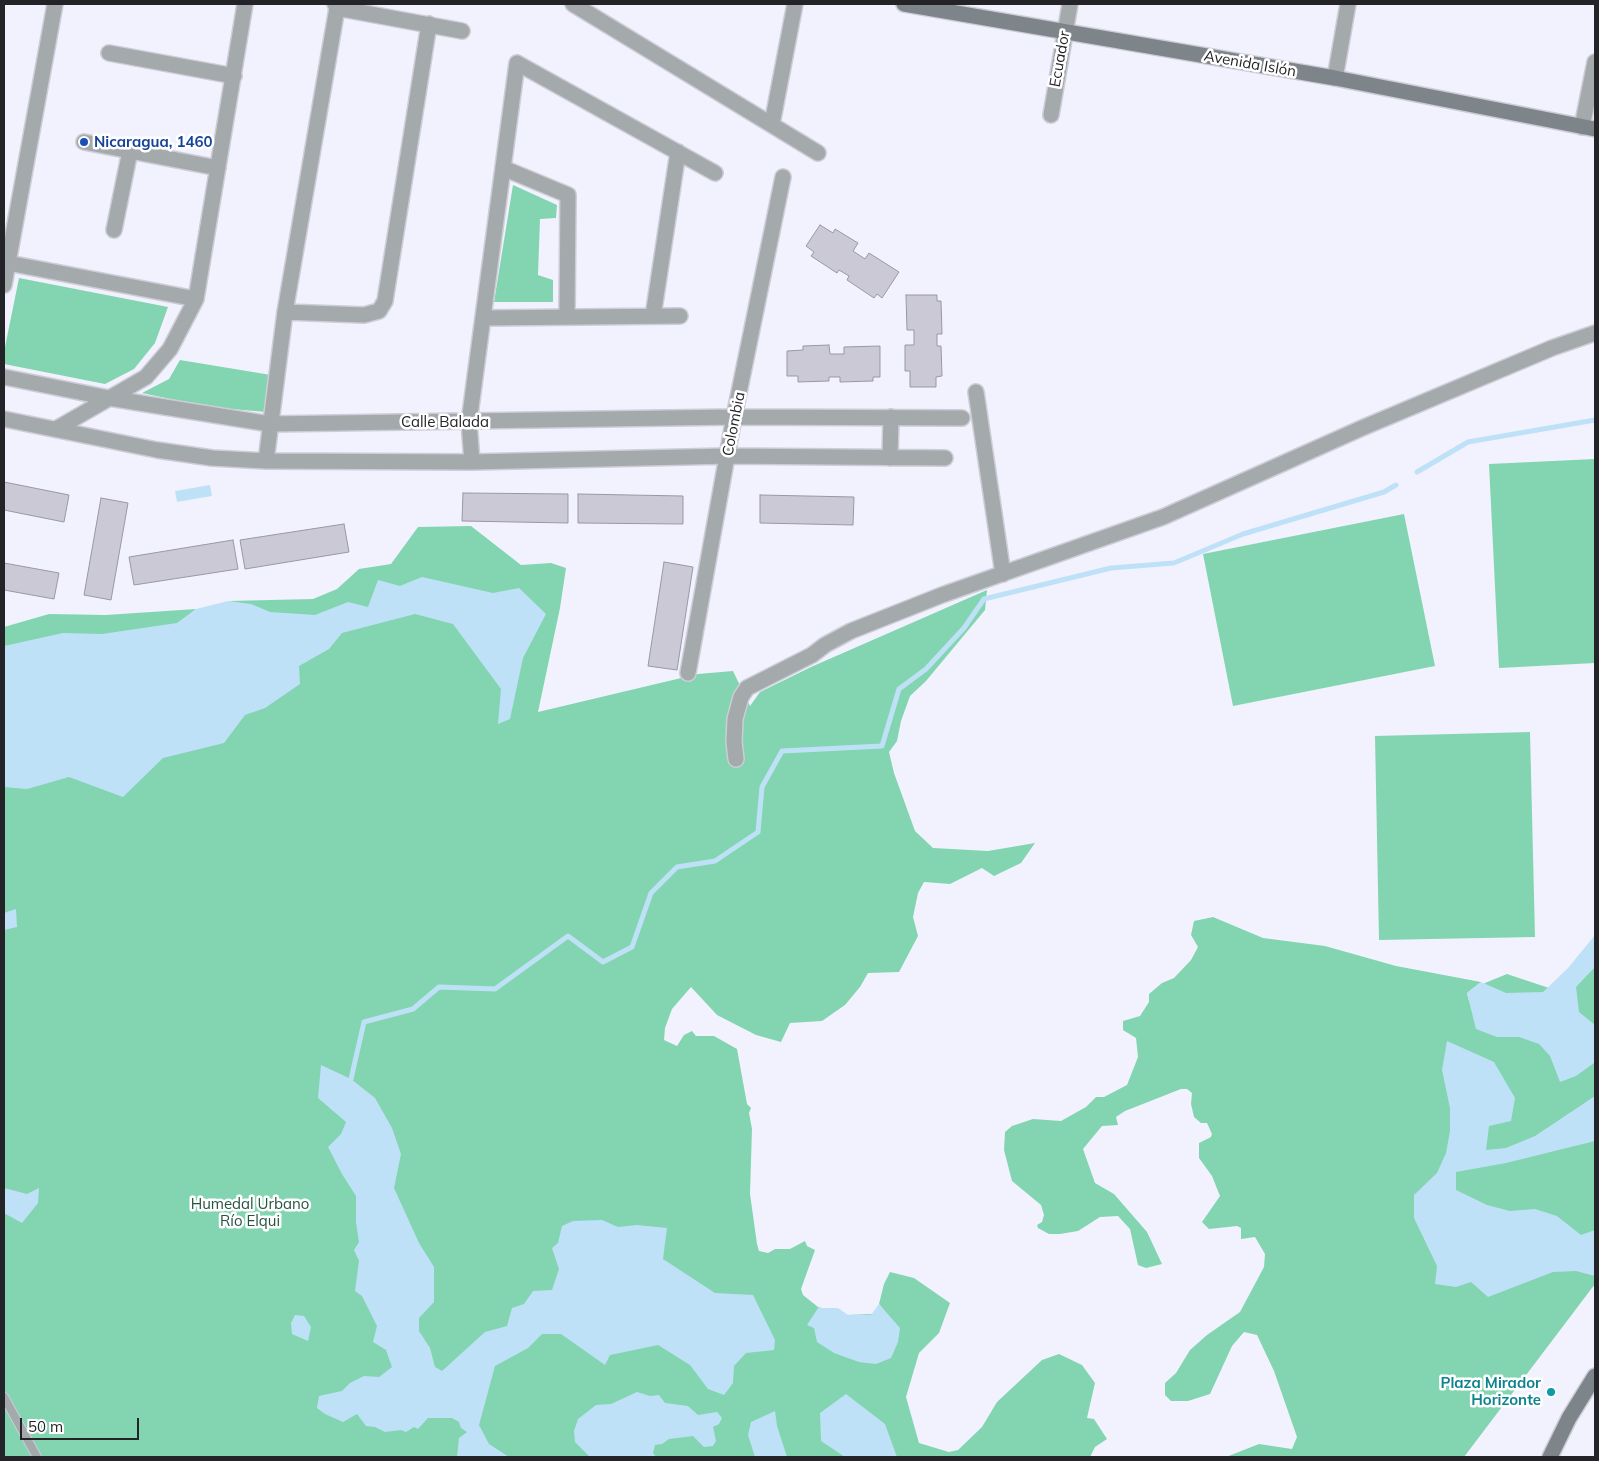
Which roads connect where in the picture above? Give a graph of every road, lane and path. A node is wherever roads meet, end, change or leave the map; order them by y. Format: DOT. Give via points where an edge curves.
graph roads {
  1 [pos="55,4"];
  2 [pos="245,4"];
  3 [pos="573,4"];
  4 [pos="796,4"];
  5 [pos="904,4"];
  6 [pos="1070,4"];
  7 [pos="1348,4"];
  8 [pos="336,6"];
  9 [pos="429,24"];
  10 [pos="462,31"];
  11 [pos="1065,33"];
  12 [pos="109,53"];
  13 [pos="1595,62"];
  14 [pos="234,76"];
  15 [pos="1335,78"];
  16 [pos="1051,115"];
  17 [pos="772,124"];
  18 [pos="1589,128"];
  19 [pos="84,142"];
  20 [pos="130,151"];
  21 [pos="678,152"];
  22 [pos="818,153"];
  23 [pos="218,168"];
  24 [pos="503,168"];
  25 [pos="715,173"];
  26 [pos="783,177"];
  27 [pos="114,230"];
  28 [pos="8,263"];
  29 [pos="4,285"];
  30 [pos="196,299"];
  31 [pos="285,312"];
  32 [pos="653,316"];
  33 [pos="680,316"];
  34 [pos="567,317"];
  35 [pos="483,318"];
  36 [pos="1595,333"];
  37 [pos="4,377"];
  38 [pos="976,392"];
  39 [pos="109,398"];
  40 [pos="734,417"];
  41 [pos="890,417"];
  42 [pos="962,418"];
  43 [pos="4,419"];
  44 [pos="469,422"];
  45 [pos="270,424"];
  46 [pos="56,429"];
  47 [pos="728,456"];
  48 [pos="890,458"];
  49 [pos="945,458"];
  50 [pos="266,461"];
  51 [pos="472,462"];
  52 [pos="1003,574"];
  53 [pos="688,673"];
  54 [pos="736,759"];
  55 [pos="1595,1376"];
  56 [pos="4,1397"];
  57 [pos="37,1457"];
  58 [pos="1550,1457"];
  1 -- 28 [label="street"];
  2 -- 14 [label="street"];
  3 -- 17 [label="street"];
  4 -- 17 [label="street"];
  5 -- 11 [label="main road, Avenida Islón"];
  6 -- 11 [label="street, Ecuador"];
  7 -- 15 [label="street"];
  8 -- 9 [label="street"];
  8 -- 31 [label="street"];
  9 -- 10 [label="street"];
  9 -- 31 [label="street" via="385,301 380,311 364,315"];
  11 -- 15 [label="main road, Avenida Islón"];
  11 -- 16 [label="street, Ecuador"];
  12 -- 14 [label="street"];
  13 -- 18 [label="street"];
  14 -- 23 [label="street"];
  15 -- 18 [label="main road, Avenida Islón"];
  17 -- 22 [label="street"];
  19 -- 20 [label="street"];
  20 -- 23 [label="street"];
  20 -- 27 [label="street"];
  21 -- 24 [label="street" via="517,63"];
  21 -- 25 [label="street"];
  21 -- 32 [label="street"];
  23 -- 30 [label="street"];
  24 -- 34 [label="street" via="568,195"];
  24 -- 35 [label="street"];
  26 -- 40 [label="street, Colombia"];
  28 -- 29 [label="street"];
  28 -- 30 [label="street"];
  30 -- 39 [label="street" via="170,349 152,370"];
  31 -- 45 [label="street"];
  32 -- 33 [label="street"];
  32 -- 34 [label="street"];
  34 -- 35 [label="street"];
  35 -- 44 [label="street"];
  36 -- 52 [label="street" via="1362,428 1163,516"];
  37 -- 39 [label="street, Calle Balada"];
  38 -- 52 [label="street"];
  39 -- 45 [label="street, Calle Balada"];
  39 -- 46 [label="street"];
  40 -- 41 [label="street, Calle Balada"];
  40 -- 44 [label="street, Calle Balada"];
  40 -- 47 [label="street, Colombia"];
  41 -- 42 [label="street, Calle Balada"];
  41 -- 48 [label="street"];
  43 -- 46 [label="street"];
  44 -- 45 [label="street, Calle Balada"];
  44 -- 51 [label="street"];
  45 -- 50 [label="street"];
  46 -- 50 [label="street" via="157,450"];
  47 -- 48 [label="street"];
  47 -- 51 [label="street"];
  47 -- 53 [label="street, Colombia"];
  48 -- 49 [label="street"];
  50 -- 51 [label="street"];
  52 -- 54 [label="street" via="942,594 851,631 747,688 735,719"];
  55 -- 58 [label="main road"];
  56 -- 57 [label="lane"];
}
